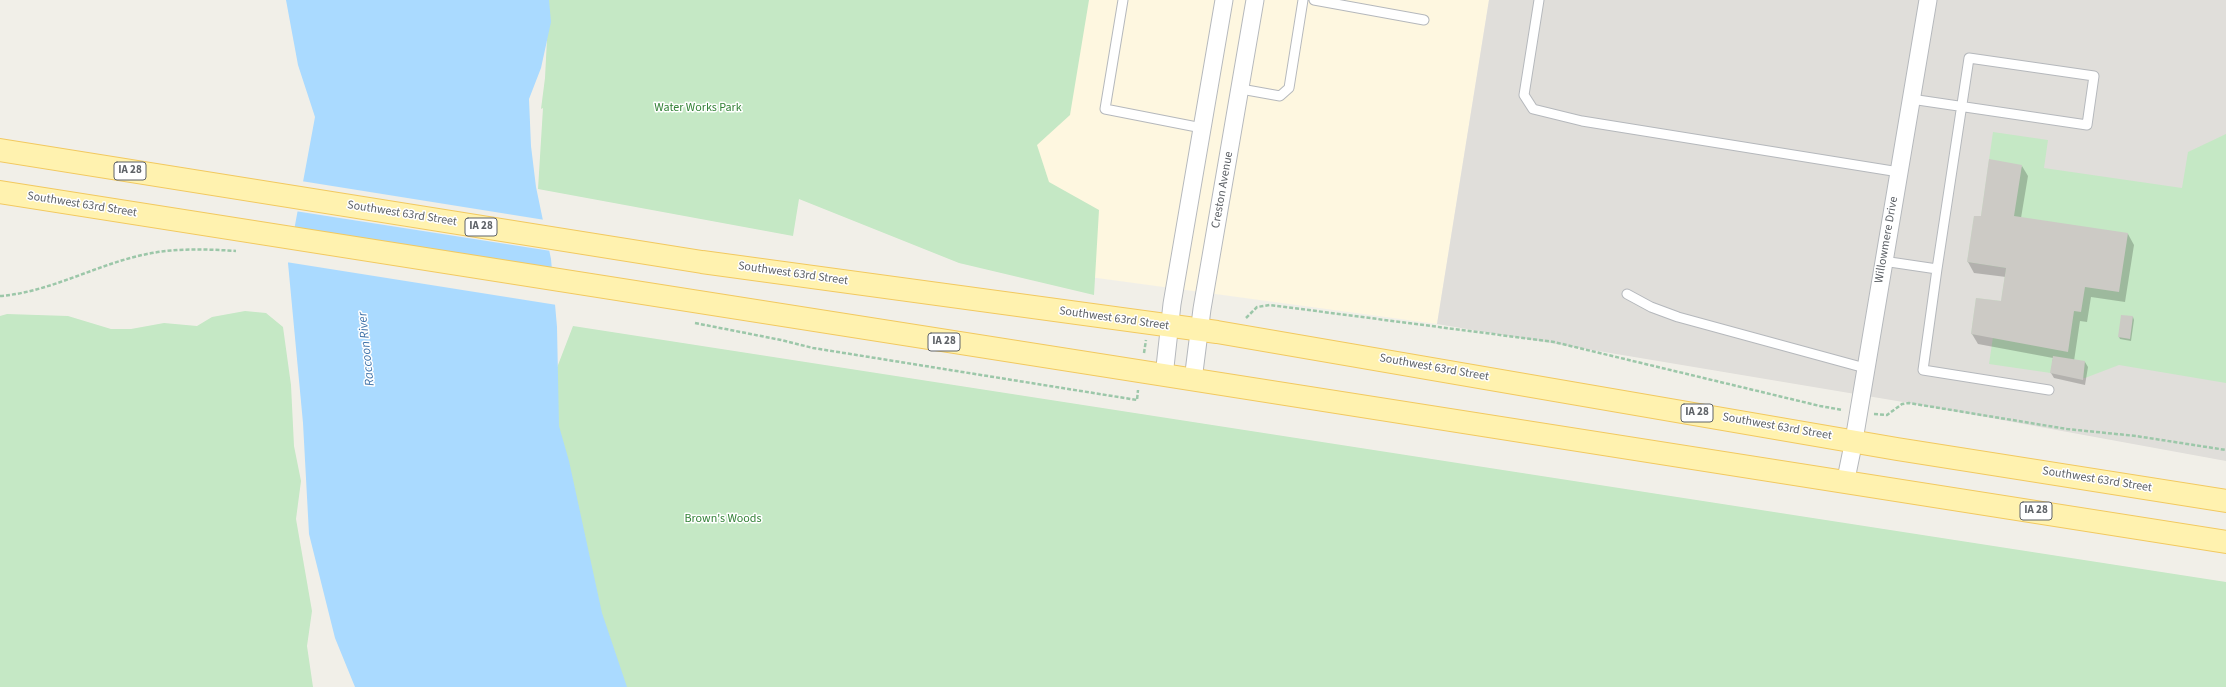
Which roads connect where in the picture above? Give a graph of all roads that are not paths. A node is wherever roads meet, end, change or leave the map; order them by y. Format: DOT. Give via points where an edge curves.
graph roads {
  1 [pos="1123,0"];
  2 [pos="1224,0"];
  3 [pos="1255,0"];
  4 [pos="1304,0"];
  5 [pos="1314,0"];
  6 [pos="1539,0"];
  7 [pos="1928,0"];
  8 [pos="1424,20"];
  9 [pos="1241,89"];
  10 [pos="1911,99"];
  11 [pos="1962,106"];
  12 [pos="1202,128"];
  13 [pos="0,150"];
  14 [pos="1899,172"];
  15 [pos="0,192"];
  16 [pos="1883,261"];
  17 [pos="1937,269"];
  18 [pos="1627,294"];
  19 [pos="1159,325"];
  20 [pos="1199,331"];
  21 [pos="1865,368"];
  22 [pos="1164,376"];
  23 [pos="1194,380"];
  24 [pos="2049,390"];
  25 [pos="1854,440"];
  26 [pos="1846,479"];
  27 [pos="2226,501"];
  28 [pos="2226,542"];
  1 -- 12 [label="lane" via="1105,109"];
  2 -- 12 [label="street"];
  3 -- 9 [label="street, Creston Avenue"];
  4 -- 9 [label="lane" via="1289,88 1280,96"];
  5 -- 8 [label="lane"];
  6 -- 14 [label="lane" via="1524,95 1533,109 1582,121"];
  7 -- 10 [label="street, Willowmere Drive"];
  9 -- 20 [label="street, Creston Avenue"];
  10 -- 11 [label="lane"];
  10 -- 14 [label="street, Willowmere Drive"];
  11 -- 11 [label="lane" via="2087,125 2094,76 1969,58"];
  11 -- 17 [label="lane"];
  12 -- 19 [label="street"];
  13 -- 19 [label="main road, Southwest 63rd Street / IA 28" via="702,262"];
  14 -- 16 [label="street, Willowmere Drive"];
  15 -- 22 [label="main road, Southwest 63rd Street / IA 28" via="254,234 693,313"];
  16 -- 17 [label="lane"];
  16 -- 21 [label="street, Willowmere Drive"];
  17 -- 24 [label="lane" via="1923,370"];
  18 -- 21 [label="lane" via="1678,317"];
  19 -- 20 [label="main road, Southwest 63rd Street / IA 28"];
  19 -- 22 [label="street"];
  20 -- 23 [label="street, Creston Avenue"];
  20 -- 25 [label="main road, Southwest 63rd Street / IA 28" via="1370,357"];
  21 -- 25 [label="street, Willowmere Drive"];
  22 -- 23 [label="main road, Southwest 63rd Street / IA 28"];
  23 -- 26 [label="main road, Southwest 63rd Street / IA 28"];
  25 -- 26 [label="street, Willowmere Drive"];
  25 -- 27 [label="main road, Southwest 63rd Street / IA 28"];
  26 -- 28 [label="main road, Southwest 63rd Street / IA 28"];
}
